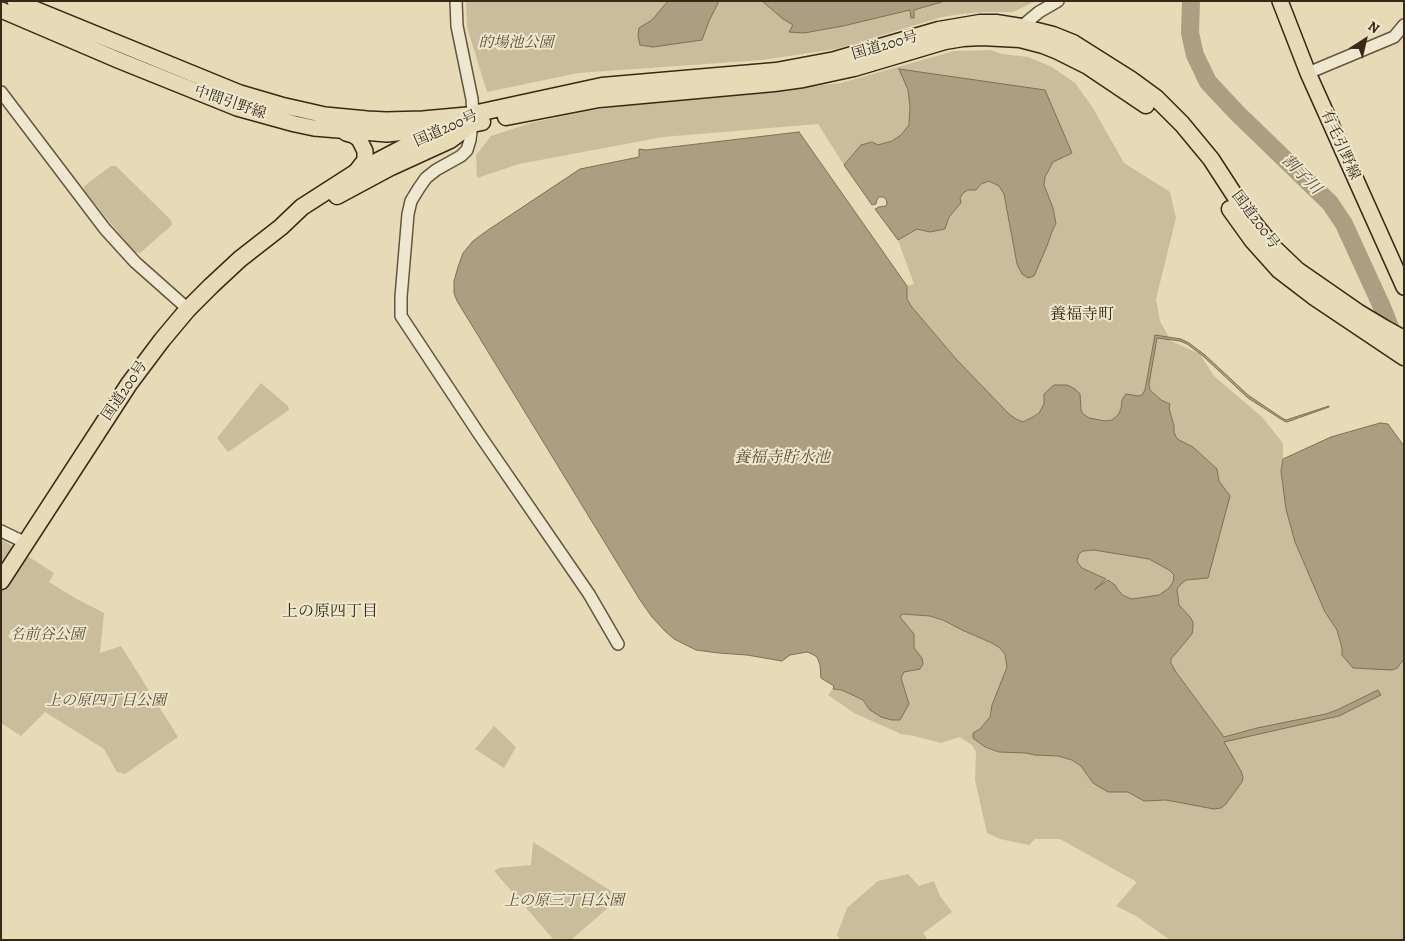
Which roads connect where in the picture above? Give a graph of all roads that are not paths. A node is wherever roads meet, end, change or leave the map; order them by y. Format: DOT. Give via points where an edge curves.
graph roads {
  1 [pos="456,1"];
  2 [pos="1058,1"];
  3 [pos="1280,1"];
  4 [pos="6,11"];
  5 [pos="1404,25"];
  6 [pos="1021,33"];
  7 [pos="1308,73"];
  8 [pos="1,92"];
  9 [pos="473,119"];
  10 [pos="439,129"];
  11 [pos="340,131"];
  12 [pos="355,173"];
  13 [pos="281,227"];
  14 [pos="1404,287"];
  15 [pos="188,309"];
  16 [pos="1401,349"];
  17 [pos="1,531"];
  18 [pos="23,548"];
  19 [pos="1,581"];
  20 [pos="618,644"];
  1 -- 9 [label="street" via="457,26"];
  2 -- 6 [label="street" via="1039,12"];
  3 -- 7 [label="main road, 有毛引野線"];
  4 -- 9 [label="main road, 中間引野線" via="281,105 325,115 367,119"];
  4 -- 11 [label="main road, 中間引野線" via="237,108 295,124"];
  5 -- 7 [label="street" via="1394,37"];
  6 -- 9 [label="highway, 国道200号" via="963,38 803,79 599,99"];
  6 -- 16 [label="highway, 国道200号" via="1073,58 1150,108 1188,147 1249,236 1279,270 1313,296"];
  6 -- 16 [label="highway, 国道200号" via="1053,35 1073,43 1156,98 1211,159 1248,216 1273,247 1297,270 1384,328"];
  7 -- 14 [label="main road, 有毛引野線"];
  8 -- 15 [label="street" via="105,229 135,262"];
  9 -- 10 [label="highway, 国道200号"];
  9 -- 13 [label="highway, 国道200号" via="450,140 342,192 309,214"];
  9 -- 20 [label="street" via="467,150 426,178 412,201 408,214 401,316 589,594"];
  10 -- 11 [label="main road, 中間引野線" via="387,134"];
  10 -- 12 [label="highway, 国道200号"];
  11 -- 12 [label="main road" via="359,139 365,152 365,160"];
  12 -- 13 [label="highway, 国道200号" via="302,207"];
  13 -- 15 [label="highway, 国道200号" via="240,259"];
  15 -- 18 [label="highway, 国道200号" via="129,384"];
  17 -- 18 [label="street"];
  18 -- 19 [label="highway, 国道200号"];
}
